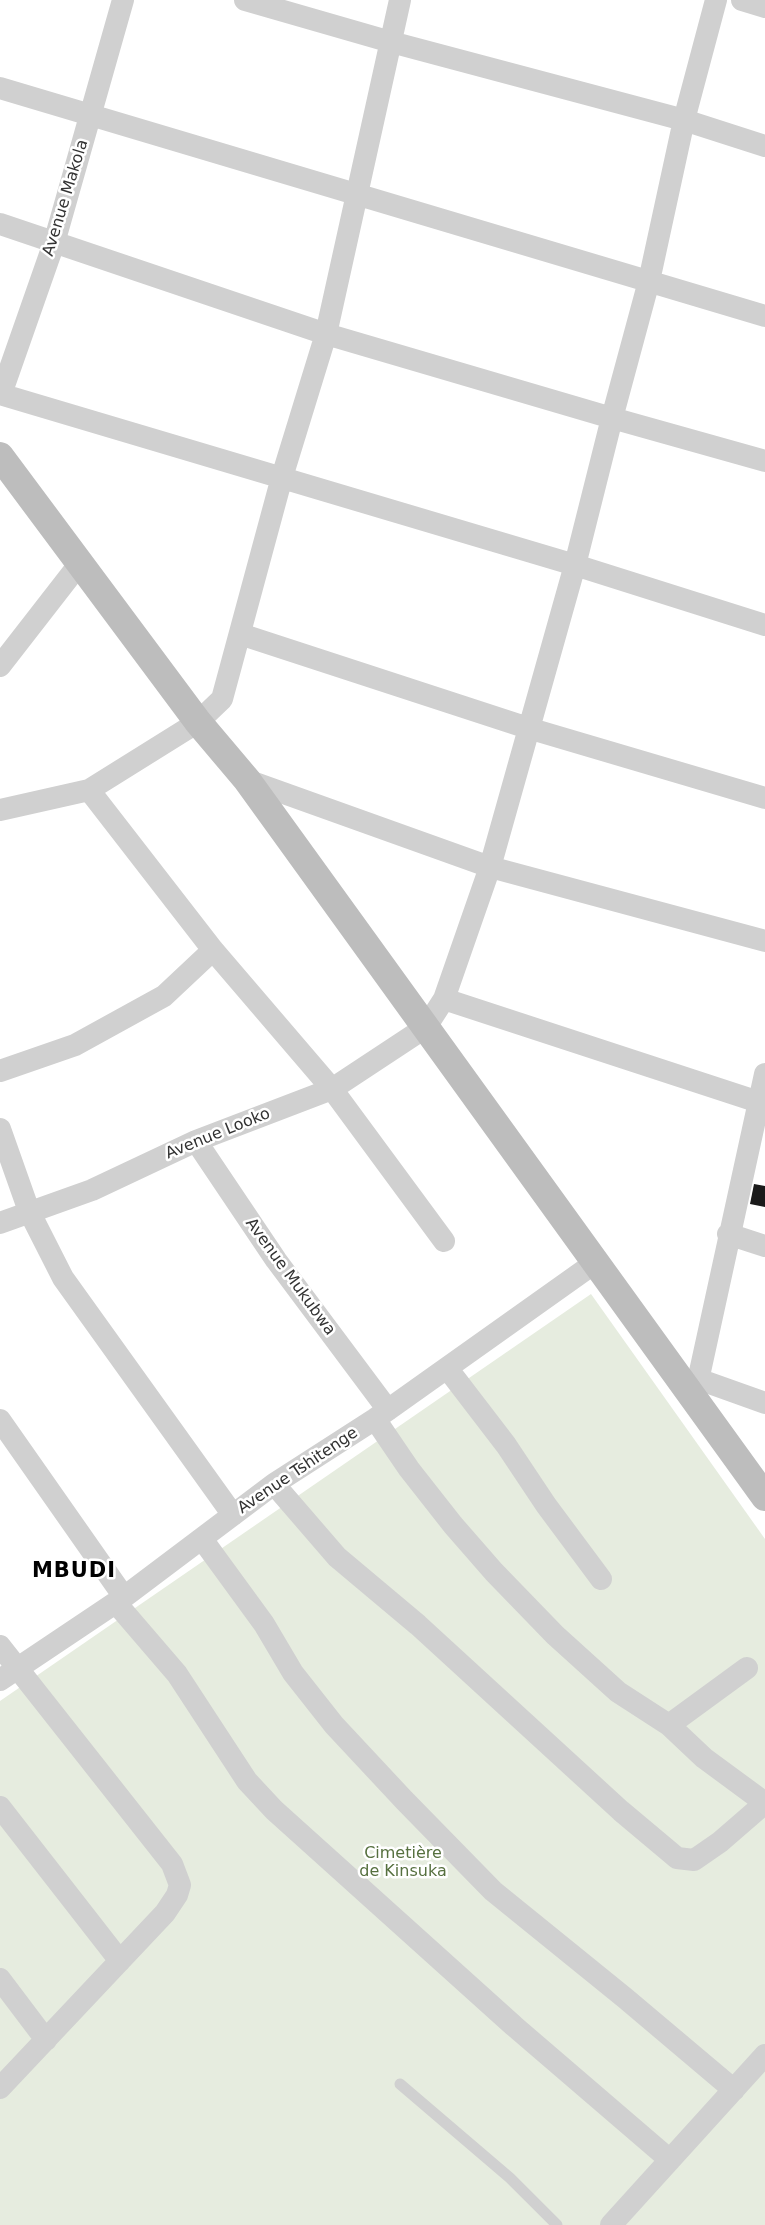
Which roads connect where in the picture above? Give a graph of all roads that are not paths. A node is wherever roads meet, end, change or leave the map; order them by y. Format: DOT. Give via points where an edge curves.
graph roads {
  1 [pos="123,0"];
  2 [pos="246,0"];
  3 [pos="400,0"];
  4 [pos="716,0"];
  5 [pos="742,0"];
  6 [pos="765,7"];
  7 [pos="391,42"];
  8 [pos="0,88"];
  9 [pos="92,114"];
  10 [pos="684,120"];
  11 [pos="765,146"];
  12 [pos="357,194"];
  13 [pos="0,224"];
  14 [pos="54,243"];
  15 [pos="649,281"];
  16 [pos="765,316"];
  17 [pos="326,334"];
  18 [pos="0,394"];
  19 [pos="612,418"];
  20 [pos="0,456"];
  21 [pos="765,461"];
  22 [pos="282,477"];
  23 [pos="80,564"];
  24 [pos="575,565"];
  25 [pos="765,625"];
  26 [pos="240,634"];
  27 [pos="0,666"];
  28 [pos="198,722"];
  29 [pos="528,728"];
  30 [pos="247,780"];
  31 [pos="89,790"];
  32 [pos="765,798"];
  33 [pos="0,810"];
  34 [pos="490,867"];
  35 [pos="765,941"];
  36 [pos="213,950"];
  37 [pos="444,999"];
  38 [pos="426,1027"];
  39 [pos="0,1071"];
  40 [pos="765,1074"];
  41 [pos="332,1089"];
  42 [pos="762,1103"];
  43 [pos="0,1129"];
  44 [pos="196,1141"];
  45 [pos="29,1211"];
  46 [pos="0,1222"];
  47 [pos="728,1234"];
  48 [pos="444,1241"];
  49 [pos="765,1246"];
  50 [pos="596,1262"];
  51 [pos="447,1368"];
  52 [pos="696,1389"];
  53 [pos="765,1403"];
  54 [pos="381,1415"];
  55 [pos="0,1420"];
  56 [pos="274,1484"];
  57 [pos="765,1497"];
  58 [pos="233,1516"];
  59 [pos="202,1539"];
  60 [pos="601,1579"];
  61 [pos="120,1600"];
  62 [pos="0,1646"];
  63 [pos="747,1668"];
  64 [pos="9,1674"];
  65 [pos="669,1725"];
  66 [pos="765,1803"];
  67 [pos="0,1807"];
  68 [pos="120,1961"];
  69 [pos="0,1979"];
  70 [pos="46,2040"];
  71 [pos="765,2055"];
  72 [pos="400,2084"];
  73 [pos="0,2088"];
  74 [pos="734,2090"];
  75 [pos="670,2160"];
  76 [pos="557,2225"];
  77 [pos="611,2225"];
  1 -- 9 [label="street, Avenue Makola"];
  2 -- 7 [label="street"];
  3 -- 7 [label="street"];
  4 -- 10 [label="street"];
  5 -- 6 [label="street"];
  7 -- 10 [label="street"];
  7 -- 12 [label="street"];
  8 -- 9 [label="street"];
  9 -- 12 [label="street"];
  9 -- 14 [label="street, Avenue Makola"];
  10 -- 11 [label="street"];
  10 -- 15 [label="street"];
  12 -- 15 [label="street"];
  12 -- 17 [label="street"];
  13 -- 14 [label="street"];
  14 -- 17 [label="street"];
  14 -- 18 [label="street, Avenue Makola"];
  15 -- 16 [label="street"];
  15 -- 19 [label="street"];
  17 -- 19 [label="street"];
  17 -- 22 [label="street"];
  18 -- 22 [label="street"];
  19 -- 21 [label="street"];
  19 -- 24 [label="street"];
  20 -- 23 [label="street"];
  22 -- 24 [label="street"];
  22 -- 26 [label="street"];
  23 -- 27 [label="street"];
  23 -- 28 [label="street"];
  24 -- 25 [label="street"];
  24 -- 29 [label="street"];
  26 -- 28 [label="street" via="222,699"];
  26 -- 29 [label="street"];
  28 -- 30 [label="street"];
  28 -- 31 [label="street"];
  29 -- 32 [label="street"];
  29 -- 34 [label="street"];
  30 -- 34 [label="street"];
  30 -- 38 [label="street"];
  31 -- 33 [label="street"];
  31 -- 36 [label="street"];
  34 -- 35 [label="street"];
  34 -- 37 [label="street"];
  36 -- 39 [label="street" via="164,996 75,1045"];
  36 -- 41 [label="street"];
  37 -- 38 [label="street"];
  37 -- 42 [label="street"];
  38 -- 41 [label="street, Avenue Looko"];
  38 -- 50 [label="street"];
  40 -- 42 [label="street"];
  41 -- 44 [label="street, Avenue Looko"];
  41 -- 48 [label="street"];
  42 -- 47 [label="street"];
  43 -- 45 [label="street"];
  44 -- 45 [label="street, Avenue Looko" via="92,1190"];
  44 -- 54 [label="street, Avenue Mukubwa"];
  45 -- 46 [label="street, Avenue Looko"];
  45 -- 58 [label="street" via="63,1278"];
  47 -- 49 [label="street"];
  47 -- 52 [label="street"];
  50 -- 51 [label="street, Avenue Tshitenge"];
  50 -- 52 [label="street"];
  51 -- 54 [label="street, Avenue Tshitenge"];
  51 -- 60 [label="street"];
  52 -- 53 [label="street"];
  52 -- 57 [label="street"];
  54 -- 56 [label="street, Avenue Tshitenge"];
  54 -- 65 [label="street, Avenue Mukubwa" via="409,1469 494,1572 555,1635 618,1692"];
  55 -- 61 [label="street"];
  56 -- 58 [label="street, Avenue Tshitenge"];
  56 -- 66 [label="street" via="336,1557 418,1625 614,1805 677,1858 694,1860"];
  58 -- 59 [label="street, Avenue Tshitenge"];
  59 -- 61 [label="street, Avenue Tshitenge"];
  59 -- 74 [label="street" via="264,1624 293,1673 328,1718 411,1807 493,1891"];
  61 -- 64 [label="street, Avenue Tshitenge"];
  61 -- 75 [label="street" via="177,1674 247,1781 274,1810 514,2026"];
  62 -- 64 [label="street"];
  63 -- 65 [label="street"];
  64 -- 68 [label="street" via="172,1864 180,1886 177,1895 165,1913"];
  65 -- 66 [label="street, Avenue Mukubwa" via="704,1758"];
  67 -- 68 [label="street"];
  68 -- 70 [label="street"];
  69 -- 70 [label="street"];
  70 -- 73 [label="street"];
  71 -- 74 [label="street"];
  72 -- 76 [label="lane" via="510,2178"];
  74 -- 75 [label="street"];
  75 -- 77 [label="street"];
}
